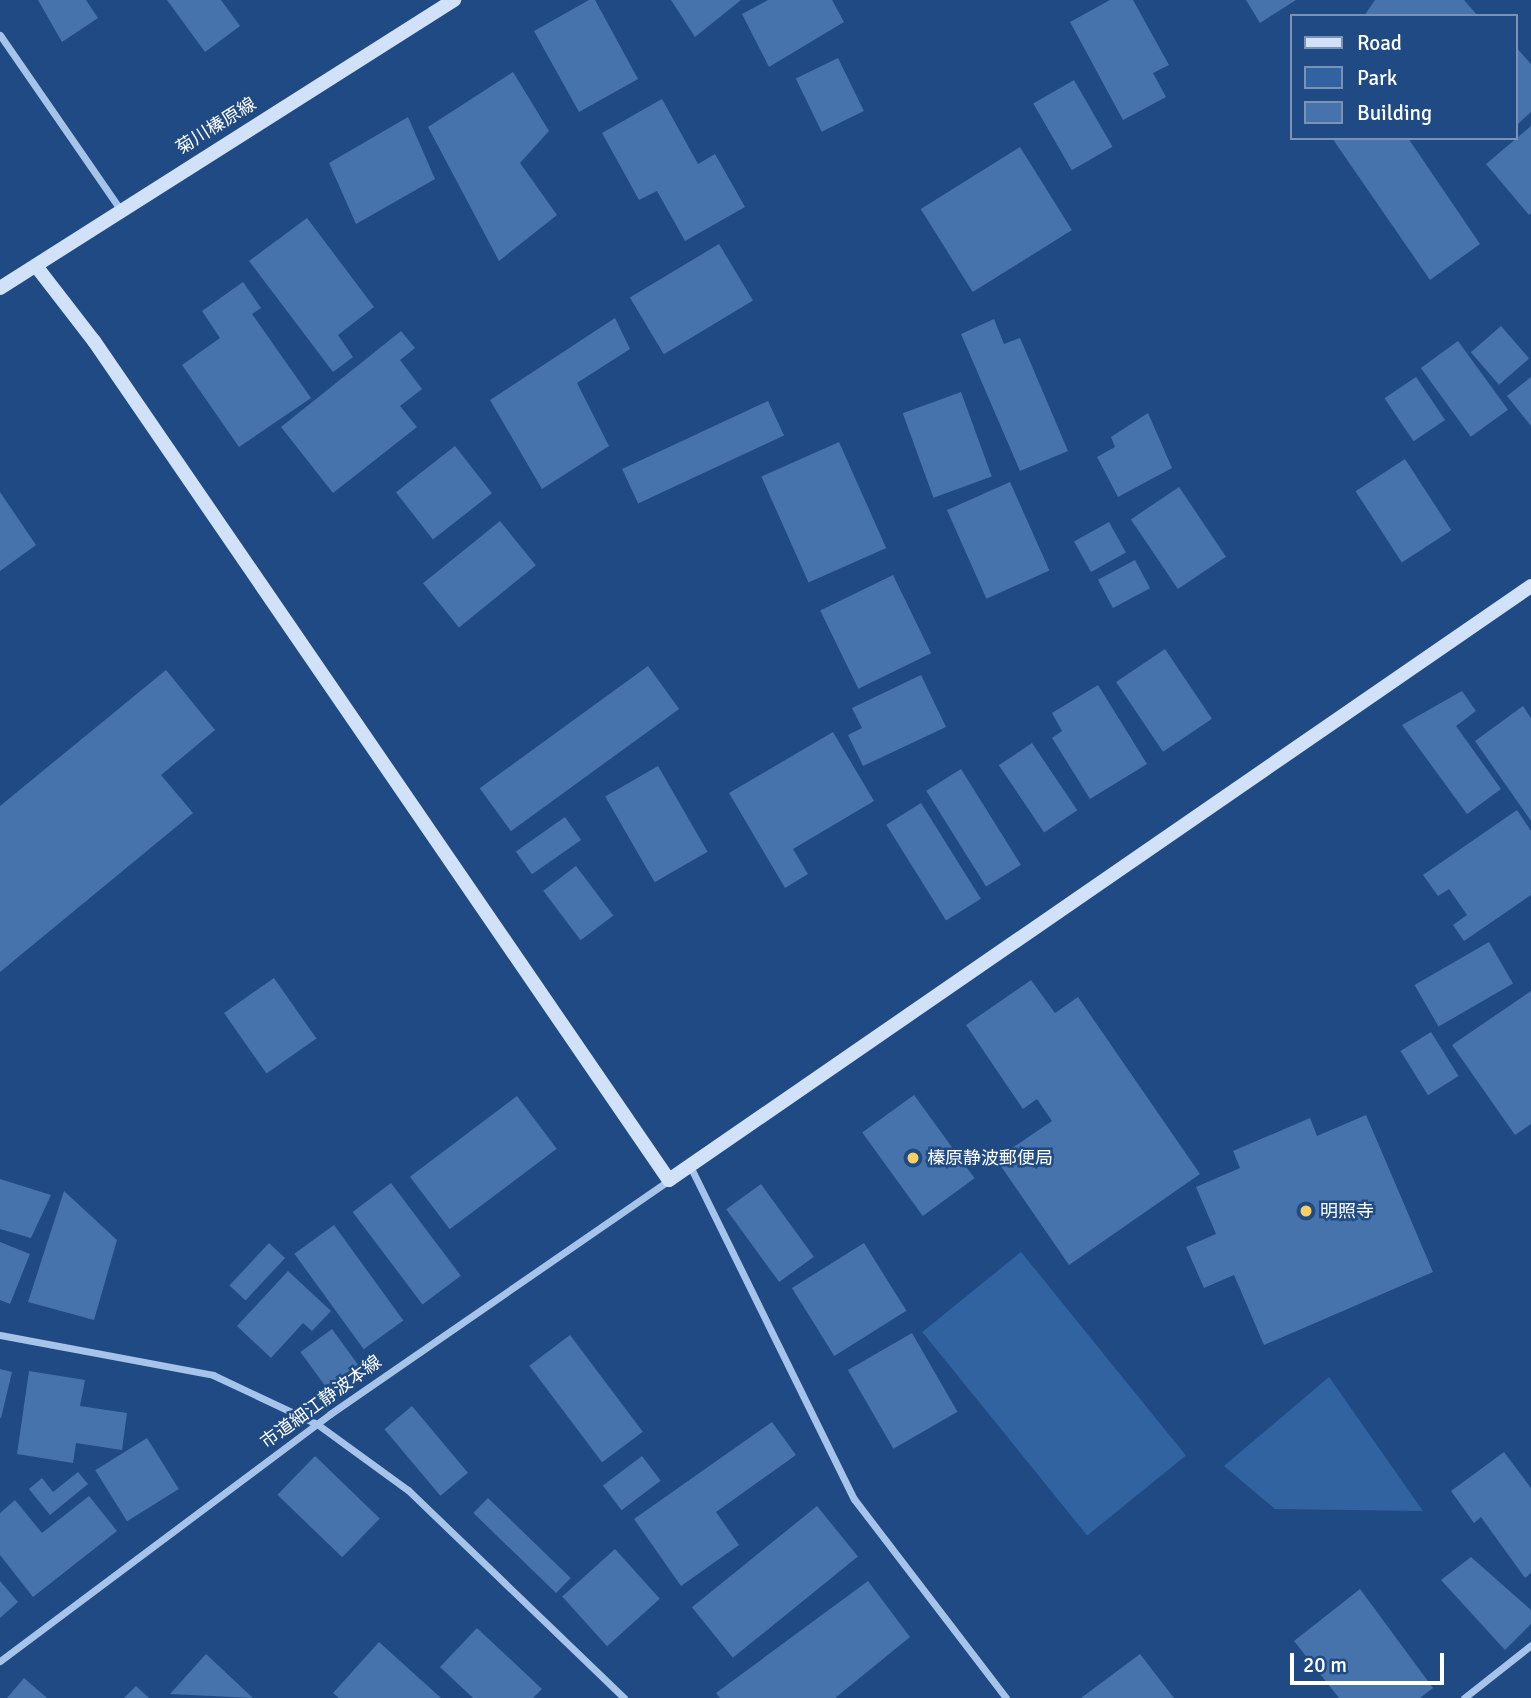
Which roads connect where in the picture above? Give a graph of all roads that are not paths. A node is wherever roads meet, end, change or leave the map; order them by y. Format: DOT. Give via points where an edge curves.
graph roads {
  1 [pos="454,0"];
  2 [pos="0,35"];
  3 [pos="120,209"];
  4 [pos="36,266"];
  5 [pos="0,288"];
  6 [pos="1531,586"];
  7 [pos="689,1165"];
  8 [pos="669,1180"];
  9 [pos="0,1335"];
  10 [pos="317,1424"];
  11 [pos="1531,1645"];
  12 [pos="0,1661"];
  13 [pos="624,1698"];
  14 [pos="1006,1698"];
  15 [pos="1464,1698"];
  1 -- 3 [label="street, 菊川榛原線"];
  2 -- 3 [label="street"];
  3 -- 4 [label="street, 菊川榛原線"];
  4 -- 5 [label="street, 菊川榛原線"];
  4 -- 8 [label="street" via="102,352"];
  6 -- 7 [label="street"];
  7 -- 8 [label="street"];
  7 -- 14 [label="street" via="854,1499"];
  8 -- 10 [label="street, 市道細江静波本線"];
  9 -- 10 [label="street" via="213,1375"];
  10 -- 12 [label="street, 市道細江静波本線"];
  10 -- 13 [label="street" via="408,1490"];
  11 -- 15 [label="street"];
}
